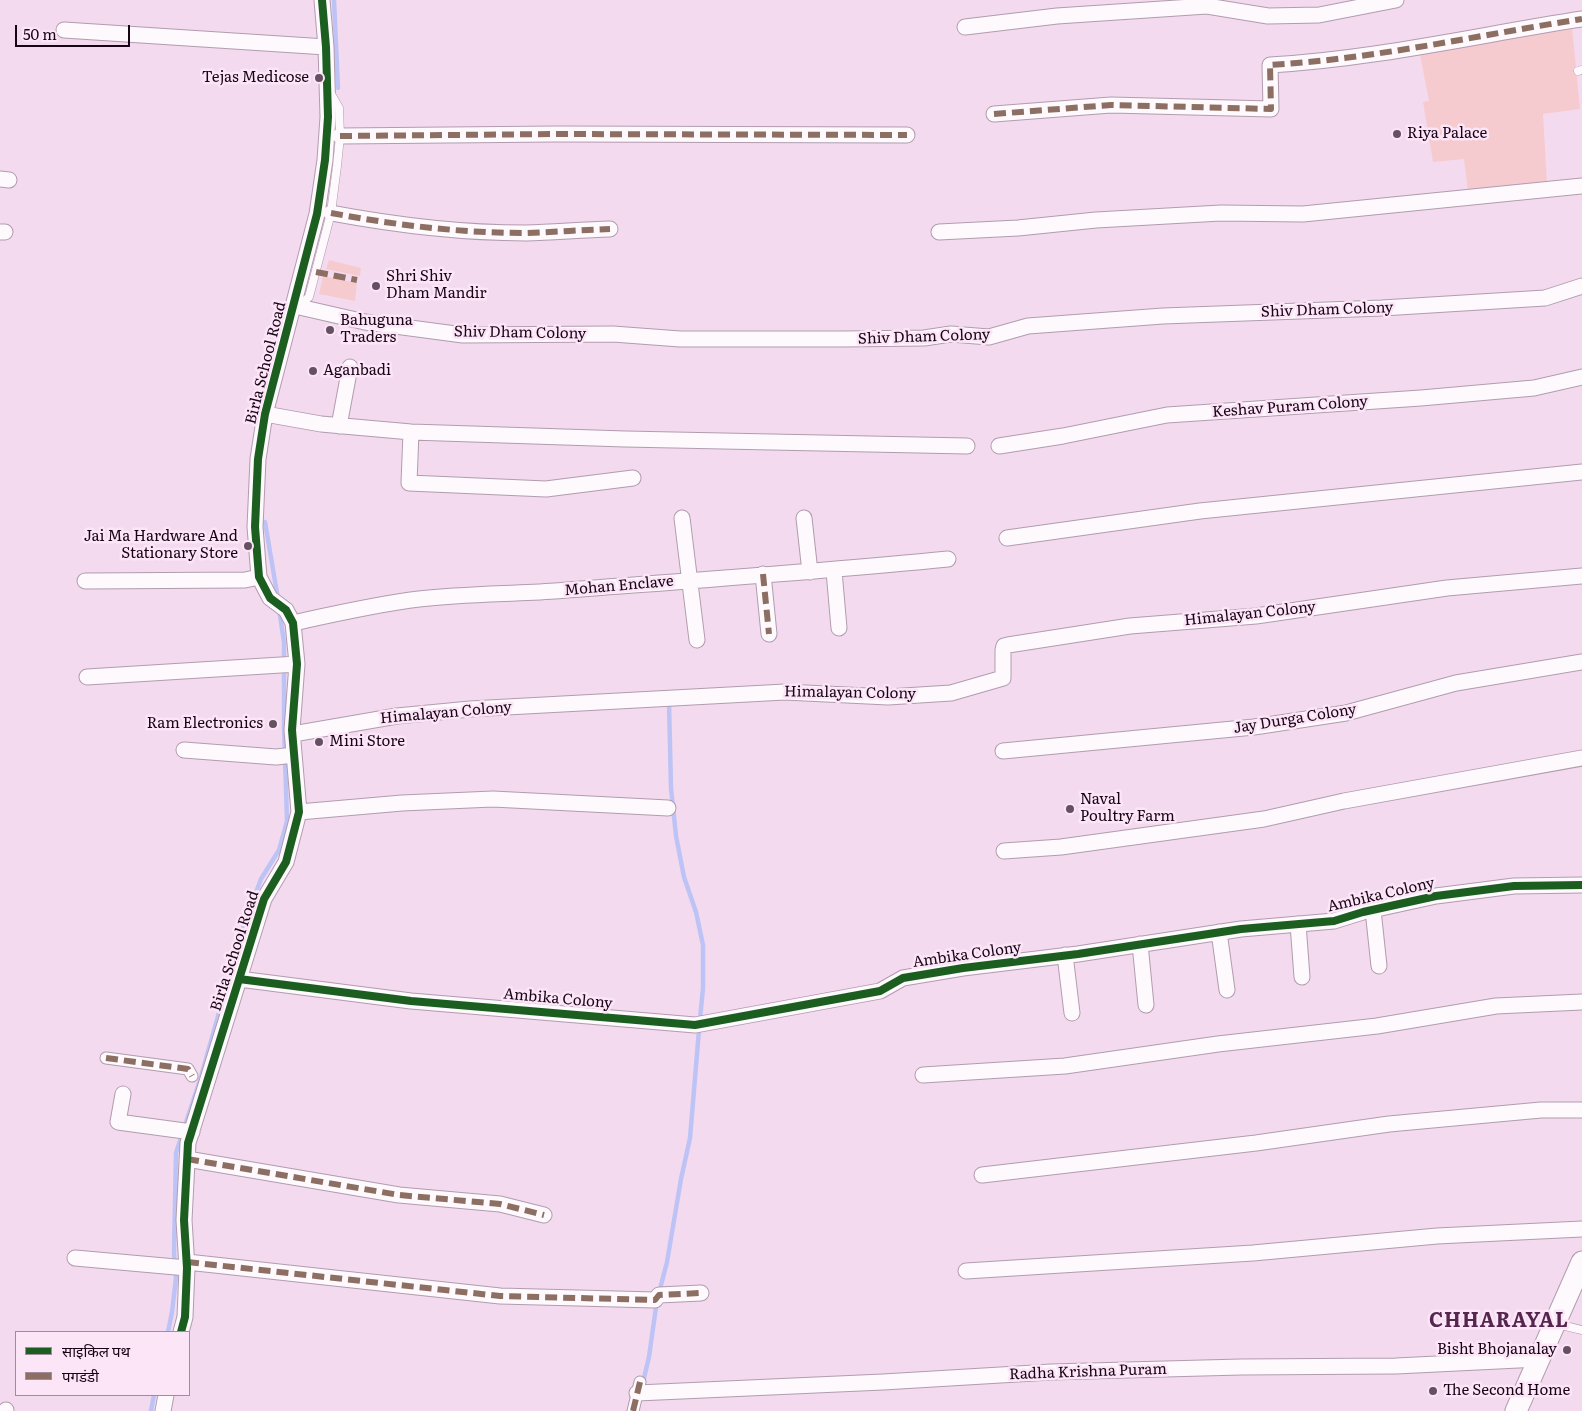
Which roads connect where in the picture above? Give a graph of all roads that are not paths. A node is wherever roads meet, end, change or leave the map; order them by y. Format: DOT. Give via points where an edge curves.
graph roads {
  1 [pos="322,0"];
  2 [pos="1396,0"];
  3 [pos="1582,19"];
  4 [pos="965,27"];
  5 [pos="64,30"];
  6 [pos="326,47"];
  7 [pos="327,89"];
  8 [pos="994,114"];
  9 [pos="907,135"];
  10 [pos="340,136"];
  11 [pos="1582,186"];
  12 [pos="331,213"];
  13 [pos="610,229"];
  14 [pos="939,232"];
  15 [pos="1582,286"];
  16 [pos="294,306"];
  17 [pos="350,367"];
  18 [pos="1582,377"];
  19 [pos="266,414"];
  20 [pos="339,426"];
  21 [pos="410,432"];
  22 [pos="967,446"];
  23 [pos="999,446"];
  24 [pos="1582,472"];
  25 [pos="633,478"];
  26 [pos="682,518"];
  27 [pos="804,518"];
  28 [pos="1007,538"];
  29 [pos="948,559"];
  30 [pos="834,571"];
  31 [pos="810,572"];
  32 [pos="763,574"];
  33 [pos="1582,576"];
  34 [pos="259,577"];
  35 [pos="690,580"];
  36 [pos="85,581"];
  37 [pos="289,617"];
  38 [pos="839,628"];
  39 [pos="769,634"];
  40 [pos="697,640"];
  41 [pos="1582,662"];
  42 [pos="288,664"];
  43 [pos="87,677"];
  44 [pos="293,734"];
  45 [pos="184,750"];
  46 [pos="1003,751"];
  47 [pos="286,756"];
  48 [pos="1582,758"];
  49 [pos="668,808"];
  50 [pos="299,812"];
  51 [pos="1004,851"];
  52 [pos="1582,884"];
  53 [pos="1373,910"];
  54 [pos="1298,924"];
  55 [pos="1219,932"];
  56 [pos="1140,944"];
  57 [pos="1065,955"];
  58 [pos="1379,966"];
  59 [pos="1302,977"];
  60 [pos="239,979"];
  61 [pos="1227,990"];
  62 [pos="1582,1002"];
  63 [pos="1146,1005"];
  64 [pos="1072,1012"];
  65 [pos="106,1058"];
  66 [pos="923,1075"];
  67 [pos="192,1076"];
  68 [pos="122,1094"];
  69 [pos="1582,1110"];
  70 [pos="184,1131"];
  71 [pos="186,1159"];
  72 [pos="982,1175"];
  73 [pos="544,1215"];
  74 [pos="1582,1228"];
  75 [pos="75,1258"];
  76 [pos="1582,1262"];
  77 [pos="180,1266"];
  78 [pos="966,1271"];
  79 [pos="701,1293"];
  80 [pos="1555,1323"];
  81 [pos="1582,1330"];
  82 [pos="181,1331"];
  83 [pos="1539,1359"];
  84 [pos="639,1387"];
  85 [pos="166,1396"];
  86 [pos="163,1411"];
  87 [pos="633,1411"];
  88 [pos="1516,1411"];
  1 -- 6 [label="street, Birla School Road"];
  2 -- 4 [label="street" via="1318,15 1268,16 1207,6 1057,16"];
  3 -- 8 [label="street" via="1339,59 1270,65 1271,109 1111,106"];
  5 -- 6 [label="street"];
  6 -- 7 [label="street, Birla School Road"];
  7 -- 10 [label="lane" via="339,108"];
  7 -- 16 [label="street, Birla School Road" via="327,135 318,214"];
  9 -- 10 [label="street"];
  10 -- 12 [label="lane"];
  11 -- 14 [label="street" via="1303,214 1212,214"];
  12 -- 13 [label="street" via="388,223 461,230 525,233"];
  12 -- 16 [label="lane" via="309,297"];
  15 -- 16 [label="street, Shiv Dham Colony" via="1545,298 1163,316 1028,326 989,337 951,334 924,338 680,339 613,334 463,335 365,322"];
  16 -- 19 [label="street, Birla School Road"];
  17 -- 20 [label="street"];
  18 -- 23 [label="street, Keshav Puram Colony" via="1534,388 1458,395 1167,415"];
  19 -- 20 [label="street"];
  19 -- 34 [label="street, Birla School Road" via="258,459 255,527"];
  20 -- 21 [label="street"];
  21 -- 22 [label="street"];
  21 -- 25 [label="street" via="409,483 546,489"];
  24 -- 28 [label="street" via="1200,512"];
  26 -- 35 [label="street"];
  27 -- 31 [label="street"];
  29 -- 30 [label="street, Mohan Enclave"];
  30 -- 31 [label="street, Mohan Enclave"];
  30 -- 38 [label="street"];
  31 -- 32 [label="street, Mohan Enclave"];
  32 -- 35 [label="street, Mohan Enclave"];
  32 -- 39 [label="street"];
  33 -- 44 [label="street, Himalayan Colony" via="1447,588 1256,616 1130,626 1008,645 1003,650 1003,678 951,693 888,696 785,692 470,709 397,716"];
  34 -- 36 [label="street" via="245,580"];
  34 -- 37 [label="street, Birla School Road" via="270,598"];
  35 -- 37 [label="street, Mohan Enclave" via="419,599 338,613"];
  35 -- 40 [label="street"];
  37 -- 42 [label="street, Birla School Road"];
  41 -- 46 [label="street, Jay Durga Colony" via="1456,683 1346,713 1254,727"];
  42 -- 43 [label="street"];
  42 -- 44 [label="street, Birla School Road"];
  44 -- 47 [label="street, Birla School Road"];
  45 -- 47 [label="street"];
  47 -- 50 [label="street, Birla School Road"];
  48 -- 51 [label="street" via="1344,801 1264,819 1060,847"];
  49 -- 50 [label="street" via="493,798"];
  50 -- 60 [label="street, Birla School Road" via="286,862 264,898"];
  52 -- 53 [label="street, Ambika Colony" via="1514,886 1436,896"];
  53 -- 54 [label="street, Ambika Colony" via="1334,922"];
  53 -- 58 [label="street"];
  54 -- 55 [label="street, Ambika Colony"];
  54 -- 59 [label="street"];
  55 -- 56 [label="street, Ambika Colony"];
  55 -- 61 [label="street"];
  56 -- 57 [label="street, Ambika Colony"];
  56 -- 63 [label="street"];
  57 -- 60 [label="street, Ambika Colony" via="903,978 880,991 695,1024 410,1001"];
  57 -- 64 [label="street"];
  60 -- 70 [label="street, Birla School Road"];
  62 -- 66 [label="street" via="1496,1006 1377,1026 1065,1066"];
  65 -- 67 [label="street" via="188,1069"];
  68 -- 70 [label="street" via="118,1122"];
  69 -- 72 [label="street" via="1542,1110 1389,1124"];
  70 -- 71 [label="street, Birla School Road"];
  71 -- 73 [label="street" via="399,1195 500,1204"];
  71 -- 77 [label="street, Birla School Road"];
  74 -- 78 [label="street"];
  75 -- 77 [label="street"];
  76 -- 80 [label="main road"];
  77 -- 79 [label="street" via="500,1296 655,1300 660,1295"];
  77 -- 82 [label="street, Birla School Road" via="185,1317"];
  80 -- 81 [label="lane"];
  80 -- 83 [label="main road"];
  83 -- 84 [label="street, Radha Krishna Puram" via="1396,1366 1051,1372 883,1382"];
  83 -- 88 [label="main road"];
  84 -- 87 [label="street"];
  85 -- 86 [label="street"];
}
